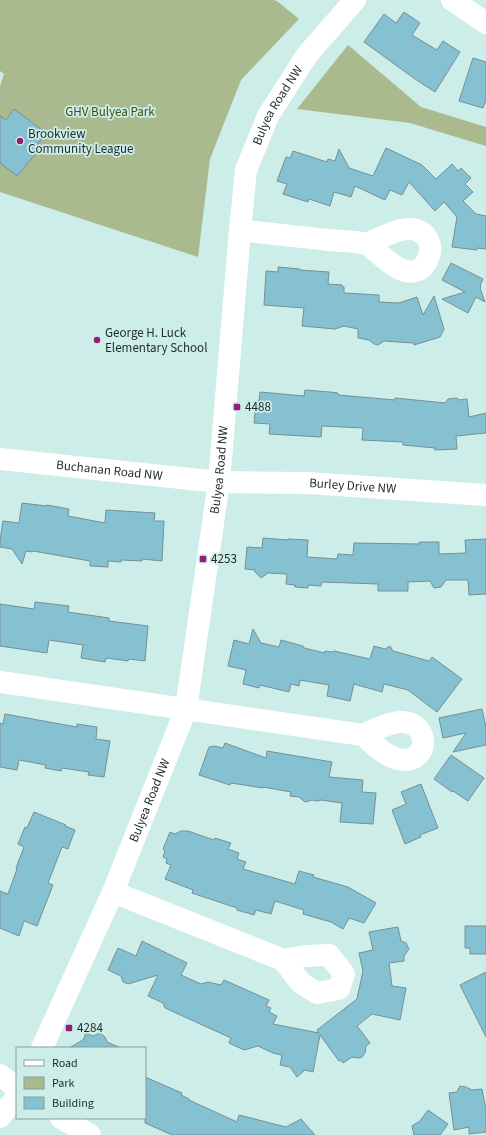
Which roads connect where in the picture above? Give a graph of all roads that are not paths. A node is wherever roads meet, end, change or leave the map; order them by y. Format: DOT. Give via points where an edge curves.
graph roads {
  1 [pos="355,0"];
  2 [pos="456,2"];
  3 [pos="486,3"];
  4 [pos="486,23"];
  5 [pos="240,230"];
  6 [pos="368,244"];
  7 [pos="0,459"];
  8 [pos="219,482"];
  9 [pos="486,495"];
  10 [pos="0,682"];
  11 [pos="186,708"];
  12 [pos="363,735"];
  13 [pos="113,892"];
  14 [pos="282,960"];
  15 [pos="42,1047"];
  16 [pos="0,1075"];
  17 [pos="16,1087"];
  18 [pos="16,1098"];
  19 [pos="0,1117"];
  20 [pos="63,1119"];
  21 [pos="90,1135"];
  1 -- 5 [label="street, Bulyea Road NW" via="307,54 268,116 246,170"];
  2 -- 3 [label="street"];
  2 -- 4 [label="street"];
  5 -- 6 [label="street"];
  5 -- 8 [label="street, Bulyea Road NW"];
  7 -- 8 [label="street, Buchanan Road NW"];
  8 -- 9 [label="street, Burley Drive NW" via="308,483"];
  8 -- 11 [label="street, Bulyea Road NW"];
  10 -- 11 [label="street"];
  11 -- 12 [label="street"];
  11 -- 13 [label="street, Bulyea Road NW"];
  13 -- 14 [label="street"];
  13 -- 15 [label="street, Bulyea Road NW"];
  16 -- 17 [label="street"];
  18 -- 19 [label="street"];
  20 -- 21 [label="street"];
}
